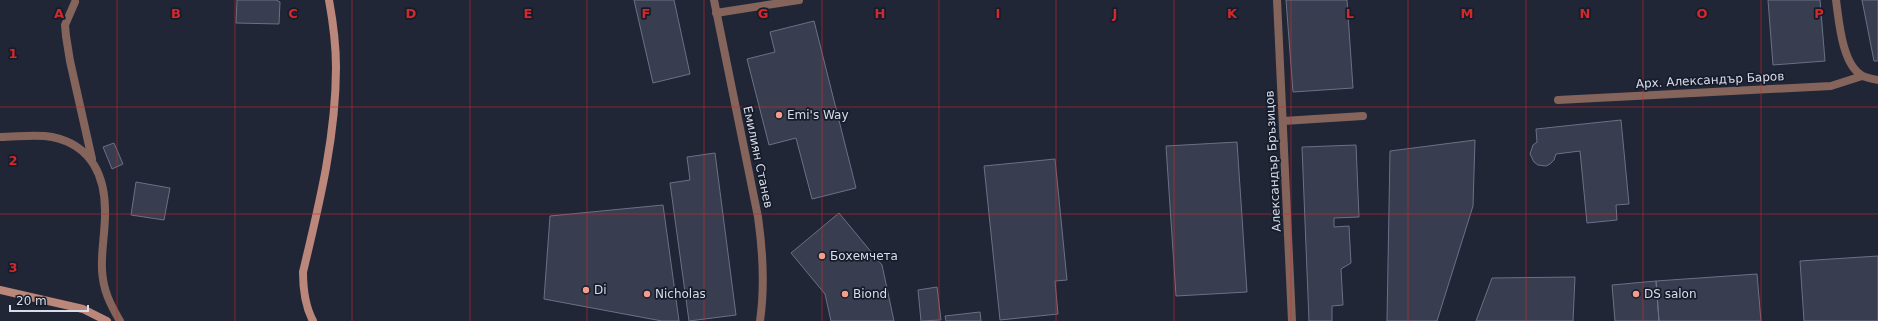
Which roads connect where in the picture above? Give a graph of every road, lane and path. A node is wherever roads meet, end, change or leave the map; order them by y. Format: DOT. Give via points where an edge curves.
graph roads {
  1 [pos="329,0"];
  2 [pos="714,0"];
  3 [pos="799,0"];
  4 [pos="1277,0"];
  5 [pos="1836,0"];
  6 [pos="75,2"];
  7 [pos="716,13"];
  8 [pos="1862,76"];
  9 [pos="1878,80"];
  10 [pos="1558,100"];
  11 [pos="1363,116"];
  12 [pos="1283,121"];
  13 [pos="0,137"];
  14 [pos="93,162"];
  15 [pos="0,290"];
  16 [pos="107,321"];
  17 [pos="120,321"];
  18 [pos="313,321"];
  19 [pos="760,321"];
  20 [pos="1292,321"];
  1 -- 18 [label="main road" via="336,66 334,104 330,144 303,272 307,306"];
  2 -- 7 [label="street, Емилиян Станев"];
  3 -- 7 [label="street"];
  4 -- 12 [label="street, Александър Бръзицов"];
  5 -- 8 [label="street" via="1844,51 1849,62"];
  6 -- 14 [label="street" via="66,25 66,36"];
  7 -- 19 [label="street, Емилиян Станев" via="758,217 763,278"];
  8 -- 9 [label="street"];
  8 -- 10 [label="street, Арх. Александър Баров" via="1831,86"];
  11 -- 12 [label="street"];
  12 -- 20 [label="street, Александър Бръзицов"];
  13 -- 14 [label="street" via="51,137 66,141 82,150"];
  14 -- 17 [label="street" via="99,173 105,199 102,270 105,294"];
  15 -- 16 [label="main road" via="83,309"];
}
